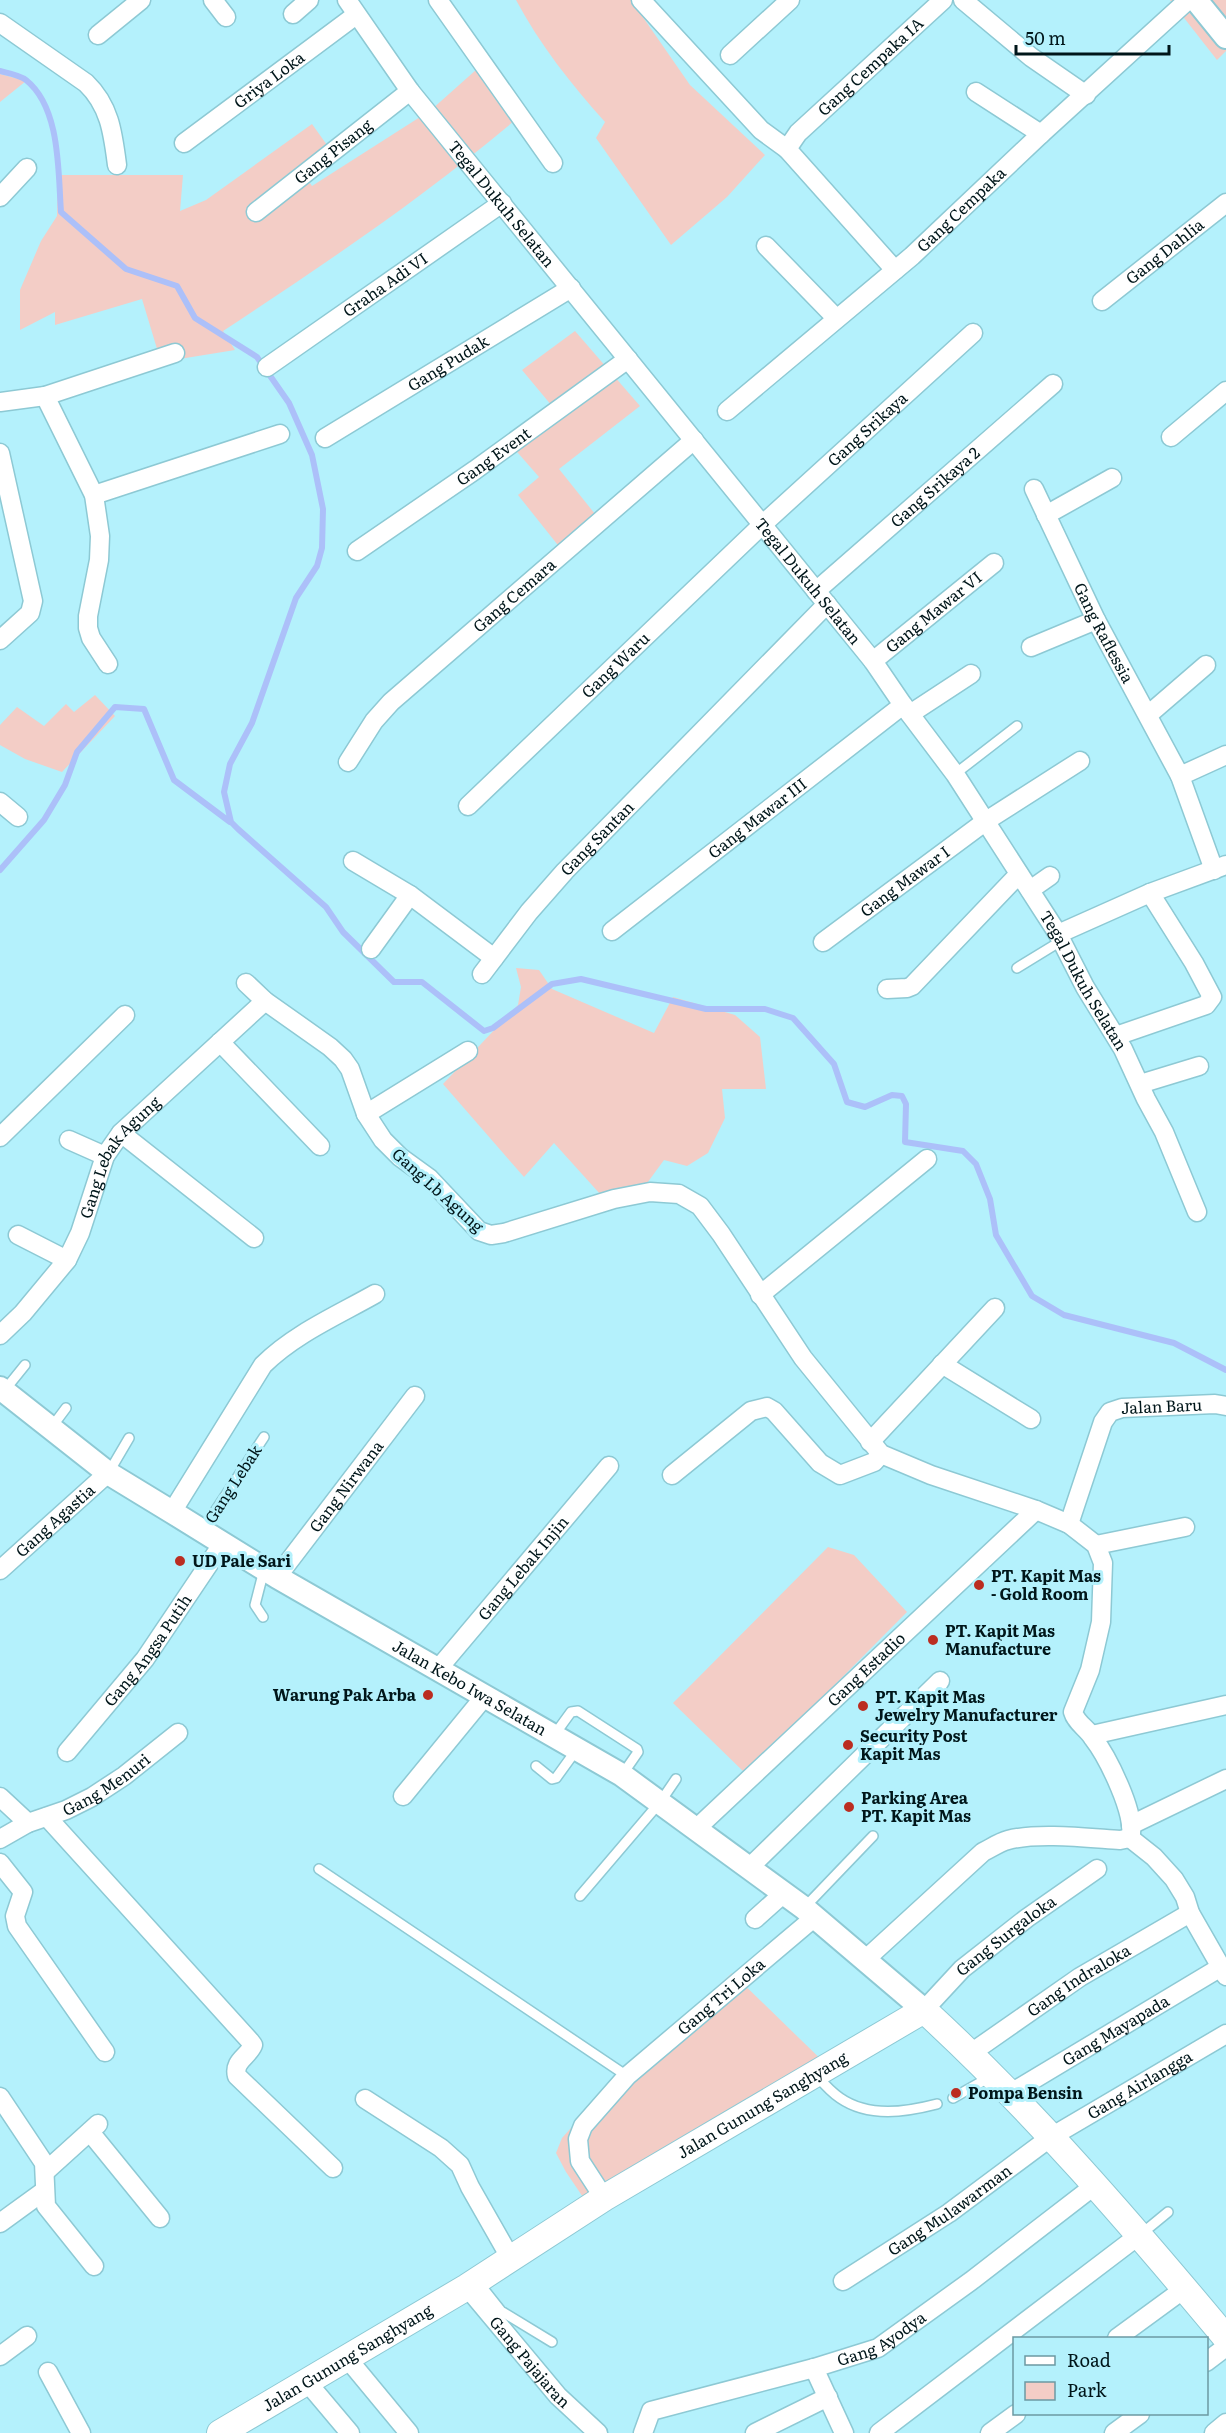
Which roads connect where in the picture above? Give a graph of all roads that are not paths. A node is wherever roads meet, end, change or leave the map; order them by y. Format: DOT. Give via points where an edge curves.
graph roads {
  1 [pos="141,0"];
  2 [pos="213,0"];
  3 [pos="309,0"];
  4 [pos="438,0"];
  5 [pos="641,0"];
  6 [pos="790,0"];
  7 [pos="943,0"];
  8 [pos="963,0"];
  9 [pos="1188,0"];
  10 [pos="1196,0"];
  11 [pos="351,7"];
  12 [pos="292,14"];
  13 [pos="226,17"];
  14 [pos="0,23"];
  15 [pos="98,35"];
  16 [pos="1226,37"];
  17 [pos="730,55"];
  18 [pos="410,91"];
  19 [pos="976,92"];
  20 [pos="1086,95"];
  21 [pos="1041,134"];
  22 [pos="184,143"];
  23 [pos="787,149"];
  24 [pos="553,163"];
  25 [pos="117,165"];
  26 [pos="27,168"];
  27 [pos="0,197"];
  28 [pos="501,203"];
  29 [pos="1226,203"];
  30 [pos="256,212"];
  31 [pos="765,246"];
  32 [pos="895,270"];
  33 [pos="571,288"];
  34 [pos="1102,301"];
  35 [pos="836,318"];
  36 [pos="973,333"];
  37 [pos="175,353"];
  38 [pos="628,359"];
  39 [pos="267,367"];
  40 [pos="1053,384"];
  41 [pos="1226,391"];
  42 [pos="45,396"];
  43 [pos="0,402"];
  44 [pos="727,411"];
  45 [pos="280,434"];
  46 [pos="1172,437"];
  47 [pos="325,438"];
  48 [pos="694,440"];
  49 [pos="0,453"];
  50 [pos="1112,478"];
  51 [pos="1034,489"];
  52 [pos="94,495"];
  53 [pos="1046,515"];
  54 [pos="762,525"];
  55 [pos="357,551"];
  56 [pos="994,563"];
  57 [pos="821,597"];
  58 [pos="1096,620"];
  59 [pos="0,640"];
  60 [pos="1031,647"];
  61 [pos="873,661"];
  62 [pos="108,664"];
  63 [pos="1206,666"];
  64 [pos="971,674"];
  65 [pos="906,709"];
  66 [pos="1148,715"];
  67 [pos="1017,726"];
  68 [pos="1226,754"];
  69 [pos="1080,761"];
  70 [pos="348,762"];
  71 [pos="955,774"];
  72 [pos="1180,776"];
  73 [pos="0,802"];
  74 [pos="468,806"];
  75 [pos="18,817"];
  76 [pos="986,821"];
  77 [pos="353,861"];
  78 [pos="1220,868"];
  79 [pos="1019,874"];
  80 [pos="1050,876"];
  81 [pos="1030,890"];
  82 [pos="1150,893"];
  83 [pos="410,895"];
  84 [pos="612,931"];
  85 [pos="1060,937"];
  86 [pos="823,942"];
  87 [pos="371,949"];
  88 [pos="494,958"];
  89 [pos="1017,968"];
  90 [pos="482,974"];
  91 [pos="246,983"];
  92 [pos="887,989"];
  93 [pos="265,1001"];
  94 [pos="125,1015"];
  95 [pos="1116,1036"];
  96 [pos="220,1042"];
  97 [pos="468,1051"];
  98 [pos="1199,1066"];
  99 [pos="1140,1084"];
  100 [pos="366,1114"];
  101 [pos="121,1133"];
  102 [pos="0,1137"];
  103 [pos="69,1140"];
  104 [pos="320,1146"];
  105 [pos="105,1156"];
  106 [pos="927,1159"];
  107 [pos="1197,1212"];
  108 [pos="18,1235"];
  109 [pos="254,1238"];
  110 [pos="67,1260"];
  111 [pos="375,1294"];
  112 [pos="760,1295"];
  113 [pos="995,1308"];
  114 [pos="0,1335"];
  115 [pos="942,1364"];
  116 [pos="25,1365"];
  117 [pos="1,1391"];
  118 [pos="415,1396"];
  119 [pos="1226,1406"];
  120 [pos="66,1408"];
  121 [pos="1031,1419"];
  122 [pos="51,1428"];
  123 [pos="264,1437"];
  124 [pos="129,1438"];
  125 [pos="876,1448"];
  126 [pos="609,1466"];
  127 [pos="108,1473"];
  128 [pos="672,1475"];
  129 [pos="1036,1510"];
  130 [pos="172,1512"];
  131 [pos="1069,1524"];
  132 [pos="1185,1527"];
  133 [pos="202,1531"];
  134 [pos="223,1543"];
  135 [pos="1096,1545"];
  136 [pos="0,1570"];
  137 [pos="271,1573"];
  138 [pos="262,1617"];
  139 [pos="438,1669"];
  140 [pos="940,1681"];
  141 [pos="485,1696"];
  142 [pos="1226,1705"];
  143 [pos="178,1733"];
  144 [pos="555,1734"];
  145 [pos="1092,1735"];
  146 [pos="578,1748"];
  147 [pos="67,1752"];
  148 [pos="536,1766"];
  149 [pos="622,1775"];
  150 [pos="676,1779"];
  151 [pos="1226,1779"];
  152 [pos="403,1796"];
  153 [pos="0,1797"];
  154 [pos="661,1801"];
  155 [pos="47,1817"];
  156 [pos="22,1818"];
  157 [pos="697,1828"];
  158 [pos="1131,1832"];
  159 [pos="873,1836"];
  160 [pos="0,1839"];
  161 [pos="0,1863"];
  162 [pos="749,1868"];
  163 [pos="319,1869"];
  164 [pos="1096,1869"];
  165 [pos="784,1893"];
  166 [pos="580,1896"];
  167 [pos="809,1913"];
  168 [pos="1190,1913"];
  169 [pos="755,1919"];
  170 [pos="866,1959"];
  171 [pos="1223,1971"];
  172 [pos="924,2010"];
  173 [pos="1226,2034"];
  174 [pos="105,2052"];
  175 [pos="970,2053"];
  176 [pos="816,2075"];
  177 [pos="627,2076"];
  178 [pos="1002,2084"];
  179 [pos="953,2098"];
  180 [pos="0,2099"];
  181 [pos="365,2099"];
  182 [pos="938,2104"];
  183 [pos="1052,2137"];
  184 [pos="333,2168"];
  185 [pos="46,2171"];
  186 [pos="1094,2186"];
  187 [pos="44,2191"];
  188 [pos="604,2198"];
  189 [pos="1168,2212"];
  190 [pos="160,2218"];
  191 [pos="0,2223"];
  192 [pos="1138,2236"];
  193 [pos="511,2259"];
  194 [pos="94,2266"];
  195 [pos="843,2281"];
  196 [pos="472,2284"];
  197 [pos="1184,2289"];
  198 [pos="1224,2335"];
  199 [pos="27,2336"];
  200 [pos="1118,2337"];
  201 [pos="552,2342"];
  202 [pos="0,2356"];
  203 [pos="347,2358"];
  204 [pos="1208,2359"];
  205 [pos="814,2368"];
  206 [pos="48,2372"];
  207 [pos="307,2382"];
  208 [pos="828,2397"];
  209 [pos="1015,2415"];
  210 [pos="1139,2415"];
  211 [pos="1226,2423"];
  212 [pos="81,2433"];
  213 [pos="220,2433"];
  214 [pos="350,2433"];
  215 [pos="410,2433"];
  216 [pos="598,2433"];
  217 [pos="643,2433"];
  218 [pos="755,2433"];
  219 [pos="843,2433"];
  220 [pos="879,2433"];
  221 [pos="990,2433"];
  222 [pos="1114,2433"];
  223 [pos="1214,2433"];
  1 -- 15 [label="street"];
  2 -- 13 [label="street"];
  3 -- 12 [label="street"];
  4 -- 24 [label="street"];
  5 -- 23 [label="street" via="761,130"];
  6 -- 17 [label="street"];
  7 -- 23 [label="street, Gang Cempaka IA" via="798,133"];
  8 -- 20 [label="street" via="1031,57"];
  9 -- 20 [label="street, Gang Cempaka"];
  10 -- 16 [label="street"];
  11 -- 18 [label="street, Tegal Dukuh Selatan"];
  11 -- 22 [label="street, Griya Loka"];
  14 -- 25 [label="street" via="98,94 106,108"];
  18 -- 28 [label="street, Tegal Dukuh Selatan"];
  18 -- 30 [label="street, Gang Pisang"];
  19 -- 21 [label="street"];
  20 -- 21 [label="street, Gang Cempaka"];
  21 -- 32 [label="street, Gang Cempaka"];
  23 -- 32 [label="street"];
  26 -- 27 [label="street"];
  28 -- 33 [label="street, Tegal Dukuh Selatan"];
  28 -- 39 [label="street, Graha Adi VI"];
  29 -- 34 [label="street, Gang Dahlia"];
  31 -- 35 [label="street"];
  32 -- 35 [label="street, Gang Cempaka"];
  33 -- 38 [label="street, Tegal Dukuh Selatan"];
  33 -- 47 [label="street, Gang Pudak"];
  35 -- 44 [label="street, Gang Cempaka"];
  36 -- 54 [label="street, Gang Srikaya"];
  37 -- 42 [label="street"];
  38 -- 48 [label="street, Tegal Dukuh Selatan"];
  38 -- 55 [label="street, Gang Event"];
  40 -- 57 [label="street, Gang Srikaya 2"];
  41 -- 46 [label="street"];
  42 -- 43 [label="street"];
  42 -- 52 [label="street"];
  45 -- 52 [label="street"];
  48 -- 54 [label="street, Tegal Dukuh Selatan"];
  48 -- 70 [label="street, Gang Cemara" via="391,702"];
  49 -- 59 [label="street" via="33,605 30,613"];
  50 -- 53 [label="street"];
  51 -- 53 [label="street, Gang Raflessia"];
  52 -- 62 [label="street" via="99,560 88,628"];
  53 -- 58 [label="street, Gang Raflessia"];
  54 -- 57 [label="street, Tegal Dukuh Selatan"];
  54 -- 74 [label="street, Gang Waru"];
  56 -- 61 [label="street, Gang Mawar VI"];
  57 -- 61 [label="street, Tegal Dukuh Selatan"];
  57 -- 88 [label="street, Gang Santan" via="599,835"];
  58 -- 60 [label="street"];
  58 -- 66 [label="street, Gang Raflessia"];
  61 -- 65 [label="street, Tegal Dukuh Selatan"];
  63 -- 66 [label="street"];
  64 -- 65 [label="street, Gang Mawar III"];
  65 -- 71 [label="street, Tegal Dukuh Selatan"];
  65 -- 84 [label="street, Gang Mawar III"];
  66 -- 72 [label="street, Gang Raflessia"];
  67 -- 71 [label="lane"];
  68 -- 72 [label="street"];
  69 -- 76 [label="street, Gang Mawar I"];
  71 -- 76 [label="street, Tegal Dukuh Selatan"];
  72 -- 78 [label="street, Gang Raflessia"];
  73 -- 75 [label="street"];
  76 -- 79 [label="street, Tegal Dukuh Selatan"];
  76 -- 86 [label="street, Gang Mawar I"];
  77 -- 83 [label="street"];
  78 -- 82 [label="street"];
  79 -- 81 [label="street, Tegal Dukuh Selatan"];
  79 -- 92 [label="street" via="912,986"];
  80 -- 81 [label="street"];
  81 -- 85 [label="street, Tegal Dukuh Selatan"];
  82 -- 85 [label="street"];
  82 -- 95 [label="street" via="1194,963 1211,1002"];
  83 -- 87 [label="street"];
  83 -- 88 [label="street"];
  85 -- 89 [label="lane"];
  85 -- 95 [label="street, Tegal Dukuh Selatan"];
  88 -- 90 [label="street, Gang Santan"];
  91 -- 93 [label="street, Gang Lb Agung"];
  93 -- 96 [label="street, Gang Lebak Agung"];
  93 -- 100 [label="street, Gang Lb Agung" via="343,1059"];
  94 -- 102 [label="street"];
  95 -- 99 [label="street, Tegal Dukuh Selatan"];
  96 -- 101 [label="street, Gang Lebak Agung"];
  96 -- 104 [label="street"];
  97 -- 100 [label="street"];
  98 -- 99 [label="street"];
  99 -- 107 [label="street, Tegal Dukuh Selatan"];
  100 -- 112 [label="street, Gang Lb Agung" via="383,1140 429,1178 479,1231 491,1235 526,1227 632,1195 663,1191 679,1194 693,1201 721,1234"];
  101 -- 105 [label="street, Gang Lebak Agung"];
  101 -- 109 [label="street"];
  103 -- 105 [label="street"];
  105 -- 110 [label="street, Gang Lebak Agung"];
  106 -- 112 [label="street"];
  108 -- 110 [label="street"];
  110 -- 114 [label="street, Gang Lebak Agung"];
  111 -- 130 [label="street" via="275,1353 263,1365"];
  112 -- 125 [label="street, Gang Lb Agung" via="803,1358"];
  113 -- 115 [label="street"];
  115 -- 121 [label="street"];
  115 -- 125 [label="street"];
  116 -- 117 [label="lane"];
  117 -- 122 [label="street, Jalan Kebo Iwa Selatan"];
  118 -- 137 [label="street, Gang Nirwana"];
  119 -- 131 [label="street, Jalan Baru" via="1122,1408 1110,1412 1103,1422"];
  120 -- 122 [label="lane"];
  122 -- 127 [label="street, Jalan Kebo Iwa Selatan"];
  123 -- 133 [label="lane, Gang Lebak"];
  124 -- 127 [label="lane"];
  125 -- 128 [label="street" via="868,1464 840,1475 820,1463 767,1407 751,1411"];
  125 -- 129 [label="street" via="931,1475"];
  126 -- 139 [label="street, Gang Lebak Injin"];
  127 -- 130 [label="street, Jalan Kebo Iwa Selatan"];
  127 -- 136 [label="street, Gang Agastia"];
  129 -- 131 [label="street"];
  129 -- 157 [label="street, Gang Estadio"];
  130 -- 133 [label="street, Jalan Kebo Iwa Selatan"];
  131 -- 135 [label="street"];
  132 -- 135 [label="street"];
  133 -- 134 [label="street, Jalan Kebo Iwa Selatan"];
  134 -- 137 [label="street, Jalan Kebo Iwa Selatan"];
  134 -- 147 [label="street, Gang Angsa Putih" via="145,1659"];
  135 -- 145 [label="street" via="1103,1563 1101,1622 1090,1670 1074,1712 1078,1722"];
  137 -- 138 [label="lane" via="255,1605"];
  137 -- 139 [label="street, Jalan Kebo Iwa Selatan"];
  139 -- 141 [label="street, Jalan Kebo Iwa Selatan"];
  140 -- 162 [label="street"];
  141 -- 144 [label="street, Jalan Kebo Iwa Selatan"];
  141 -- 152 [label="street"];
  142 -- 145 [label="street"];
  143 -- 155 [label="street, Gang Menuri" via="108,1787"];
  144 -- 146 [label="street, Jalan Kebo Iwa Selatan"];
  144 -- 149 [label="lane" via="571,1712 578,1711 637,1749"];
  145 -- 158 [label="street" via="1120,1786"];
  146 -- 148 [label="lane" via="556,1778"];
  146 -- 149 [label="street, Jalan Kebo Iwa Selatan"];
  149 -- 154 [label="street, Jalan Kebo Iwa Selatan"];
  150 -- 154 [label="lane"];
  151 -- 158 [label="street"];
  153 -- 156 [label="street"];
  154 -- 157 [label="street, Jalan Kebo Iwa Selatan"];
  154 -- 166 [label="lane"];
  155 -- 156 [label="street, Gang Menuri"];
  155 -- 184 [label="street" via="253,2045 237,2064 237,2076"];
  156 -- 160 [label="street, Gang Menuri"];
  157 -- 162 [label="street, Jalan Kebo Iwa Selatan"];
  158 -- 168 [label="street" via="1174,1879"];
  158 -- 170 [label="street" via="1120,1840 1030,1837 996,1845 983,1852"];
  159 -- 167 [label="lane"];
  161 -- 174 [label="street" via="23,1892 15,1916 17,1926"];
  162 -- 165 [label="street, Jalan Kebo Iwa Selatan"];
  163 -- 177 [label="lane"];
  164 -- 172 [label="street, Gang Surgaloka" via="962,1969"];
  165 -- 167 [label="street, Jalan Kebo Iwa Selatan"];
  165 -- 169 [label="street"];
  167 -- 170 [label="street, Jalan Kebo Iwa Selatan"];
  167 -- 177 [label="street, Gang Tri Loka"];
  168 -- 171 [label="street"];
  168 -- 175 [label="street, Gang Indraloka" via="1080,1977"];
  170 -- 172 [label="street, Jalan Kebo Iwa Selatan"];
  171 -- 178 [label="street, Gang Mayapada"];
  172 -- 175 [label="main road"];
  172 -- 176 [label="main road, Jalan Gunung Sanghyang"];
  173 -- 183 [label="street, Gang Airlangga"];
  175 -- 178 [label="main road"];
  176 -- 182 [label="lane" via="840,2098 861,2108 884,2112"];
  176 -- 188 [label="main road, Jalan Gunung Sanghyang"];
  177 -- 188 [label="street, Gang Tri Loka" via="583,2126 578,2139 580,2161"];
  178 -- 179 [label="lane"];
  178 -- 183 [label="main road"];
  180 -- 185 [label="street" via="39,2153"];
  181 -- 193 [label="street" via="441,2148 460,2165"];
  183 -- 186 [label="main road"];
  183 -- 195 [label="street, Gang Mulawarman" via="949,2213"];
  185 -- 187 [label="street"];
  185 -- 190 [label="street" via="94,2128"];
  186 -- 192 [label="main road"];
  186 -- 205 [label="street, Gang Ayodya" via="878,2348"];
  187 -- 191 [label="street"];
  187 -- 194 [label="street" via="52,2217"];
  188 -- 193 [label="main road, Jalan Gunung Sanghyang"];
  189 -- 192 [label="lane"];
  192 -- 197 [label="main road"];
  192 -- 220 [label="street"];
  193 -- 196 [label="main road, Jalan Gunung Sanghyang"];
  196 -- 201 [label="lane" via="501,2311"];
  196 -- 203 [label="main road, Jalan Gunung Sanghyang"];
  196 -- 216 [label="street, Gang Pajajaran" via="558,2396"];
  197 -- 198 [label="main road"];
  197 -- 200 [label="street"];
  198 -- 204 [label="street"];
  199 -- 202 [label="street"];
  203 -- 207 [label="main road, Jalan Gunung Sanghyang"];
  203 -- 215 [label="street"];
  205 -- 208 [label="street"];
  205 -- 217 [label="street, Gang Ayodya" via="651,2412"];
  206 -- 212 [label="street"];
  207 -- 213 [label="main road, Jalan Gunung Sanghyang"];
  207 -- 214 [label="street"];
  208 -- 218 [label="street"];
  208 -- 219 [label="street"];
  209 -- 221 [label="street"];
  210 -- 222 [label="street"];
  211 -- 223 [label="street"];
}
